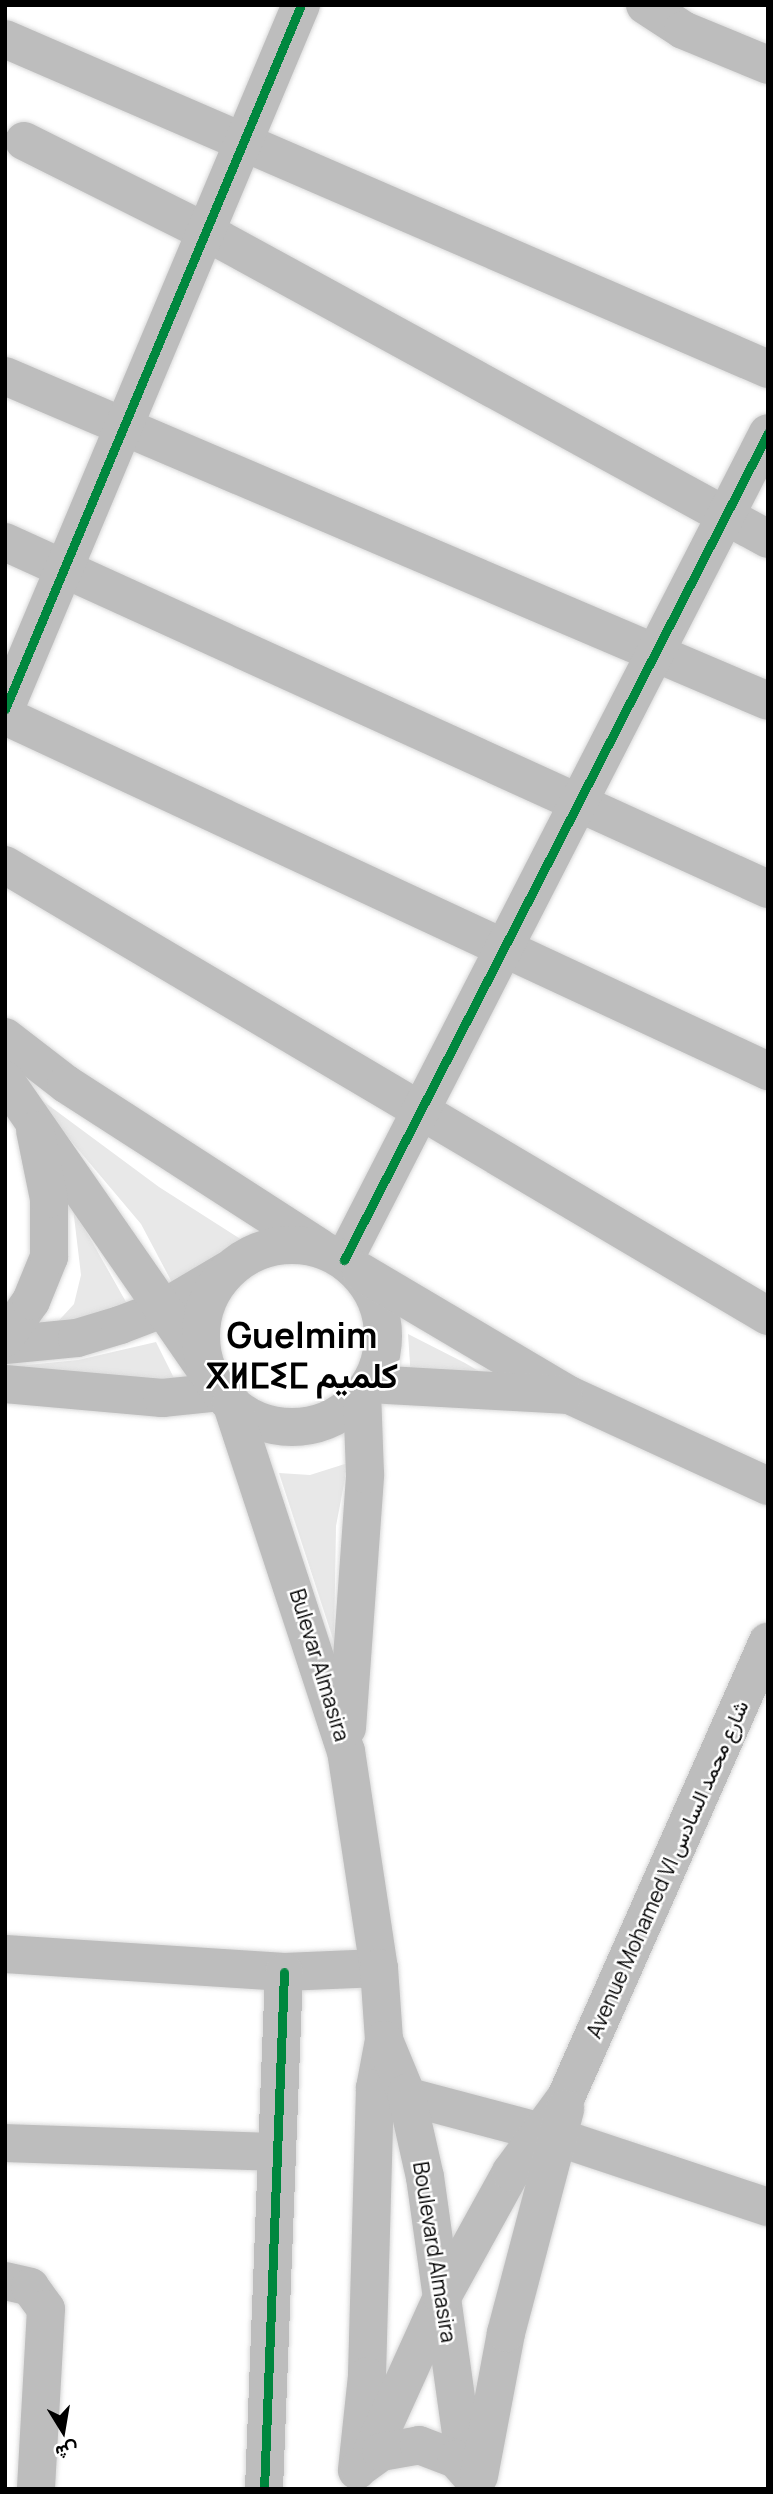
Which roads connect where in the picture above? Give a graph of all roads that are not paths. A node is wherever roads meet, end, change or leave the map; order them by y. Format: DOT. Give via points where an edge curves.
graph roads {
  1 [pos="301,5"];
  2 [pos="645,5"];
  3 [pos="5,39"];
  4 [pos="768,65"];
  5 [pos="24,141"];
  6 [pos="246,143"];
  7 [pos="208,233"];
  8 [pos="768,369"];
  9 [pos="5,376"];
  10 [pos="127,427"];
  11 [pos="768,433"];
  12 [pos="727,516"];
  13 [pos="768,539"];
  14 [pos="5,542"];
  15 [pos="65,569"];
  16 [pos="656,653"];
  17 [pos="768,701"];
  18 [pos="5,709"];
  19 [pos="5,716"];
  20 [pos="576,801"];
  21 [pos="5,865"];
  22 [pos="768,889"];
  23 [pos="505,949"];
  24 [pos="5,1037"];
  25 [pos="768,1072"];
  26 [pos="5,1080"];
  27 [pos="31,1111"];
  28 [pos="424,1112"];
  29 [pos="340,1259"];
  30 [pos="228,1270"];
  31 [pos="162,1309"];
  32 [pos="768,1316"];
  33 [pos="5,1338"];
  34 [pos="5,1345"];
  35 [pos="5,1384"];
  36 [pos="219,1389"];
  37 [pos="366,1389"];
  38 [pos="569,1395"];
  39 [pos="768,1486"];
  40 [pos="768,1642"];
  41 [pos="346,1751"];
  42 [pos="5,1954"];
  43 [pos="379,1968"];
  44 [pos="284,1972"];
  45 [pos="390,2090"];
  46 [pos="551,2135"];
  47 [pos="5,2143"];
  48 [pos="276,2152"];
  49 [pos="765,2199"];
  50 [pos="5,2281"];
  51 [pos="442,2297"];
  52 [pos="357,2472"];
  53 [pos="474,2480"];
  54 [pos="26,2487"];
  55 [pos="264,2489"];
  1 -- 6 [label="main road"];
  2 -- 4 [label="main road" via="683,30"];
  3 -- 6 [label="main road"];
  5 -- 7 [label="main road"];
  6 -- 7 [label="main road"];
  6 -- 8 [label="main road"];
  7 -- 10 [label="main road"];
  7 -- 12 [label="main road"];
  9 -- 10 [label="main road"];
  10 -- 15 [label="main road"];
  10 -- 16 [label="main road"];
  11 -- 12 [label="main road"];
  12 -- 13 [label="main road"];
  12 -- 16 [label="main road"];
  14 -- 15 [label="main road"];
  15 -- 18 [label="main road"];
  15 -- 20 [label="main road"];
  16 -- 17 [label="main road"];
  16 -- 20 [label="main road"];
  19 -- 23 [label="main road"];
  20 -- 22 [label="main road"];
  20 -- 23 [label="main road"];
  21 -- 28 [label="main road"];
  23 -- 25 [label="main road"];
  23 -- 28 [label="main road"];
  24 -- 29 [label="main road"];
  26 -- 27 [label="main road"];
  27 -- 31 [label="main road"];
  27 -- 33 [label="main road" via="48,1199 49,1257 31,1301"];
  28 -- 29 [label="main road"];
  28 -- 32 [label="main road"];
  29 -- 30 [label="main road" via="272,1247"];
  29 -- 37 [label="main road" via="378,1303 383,1324"];
  29 -- 38 [label="main road"];
  30 -- 31 [label="main road"];
  30 -- 36 [label="main road" via="205,1307 202,1351"];
  31 -- 34 [label="main road" via="77,1338"];
  31 -- 36 [label="main road"];
  35 -- 36 [label="main road" via="162,1398"];
  36 -- 37 [label="main road" via="284,1427 333,1418"];
  36 -- 41 [label="main road, Bulevar Almasira"];
  37 -- 38 [label="main road"];
  37 -- 41 [label="main road, Bulevar Almasira" via="365,1474"];
  38 -- 39 [label="main road"];
  40 -- 46 [label="main road, Avenue Mohamed VI شارع محمد السادس"];
  41 -- 43 [label="main road, Boulevard Almasira"];
  42 -- 44 [label="main road"];
  43 -- 44 [label="main road"];
  43 -- 45 [label="main road, Boulevard Almasira"];
  44 -- 48 [label="main road"];
  45 -- 46 [label="main road"];
  45 -- 51 [label="main road, Boulevard Almasira"];
  45 -- 52 [label="main road, Boulevard Almasira"];
  46 -- 49 [label="main road"];
  46 -- 51 [label="main road" via="511,2172"];
  46 -- 53 [label="main road, Avenue Mohamed VI شارع محمد السادس"];
  47 -- 48 [label="main road"];
  48 -- 55 [label="main road"];
  50 -- 54 [label="main road" via="30,2287 46,2309"];
  51 -- 52 [label="main road"];
  51 -- 53 [label="main road, Boulevard Almasira"];
  52 -- 53 [label="main road" via="419,2445 445,2452"];
}
